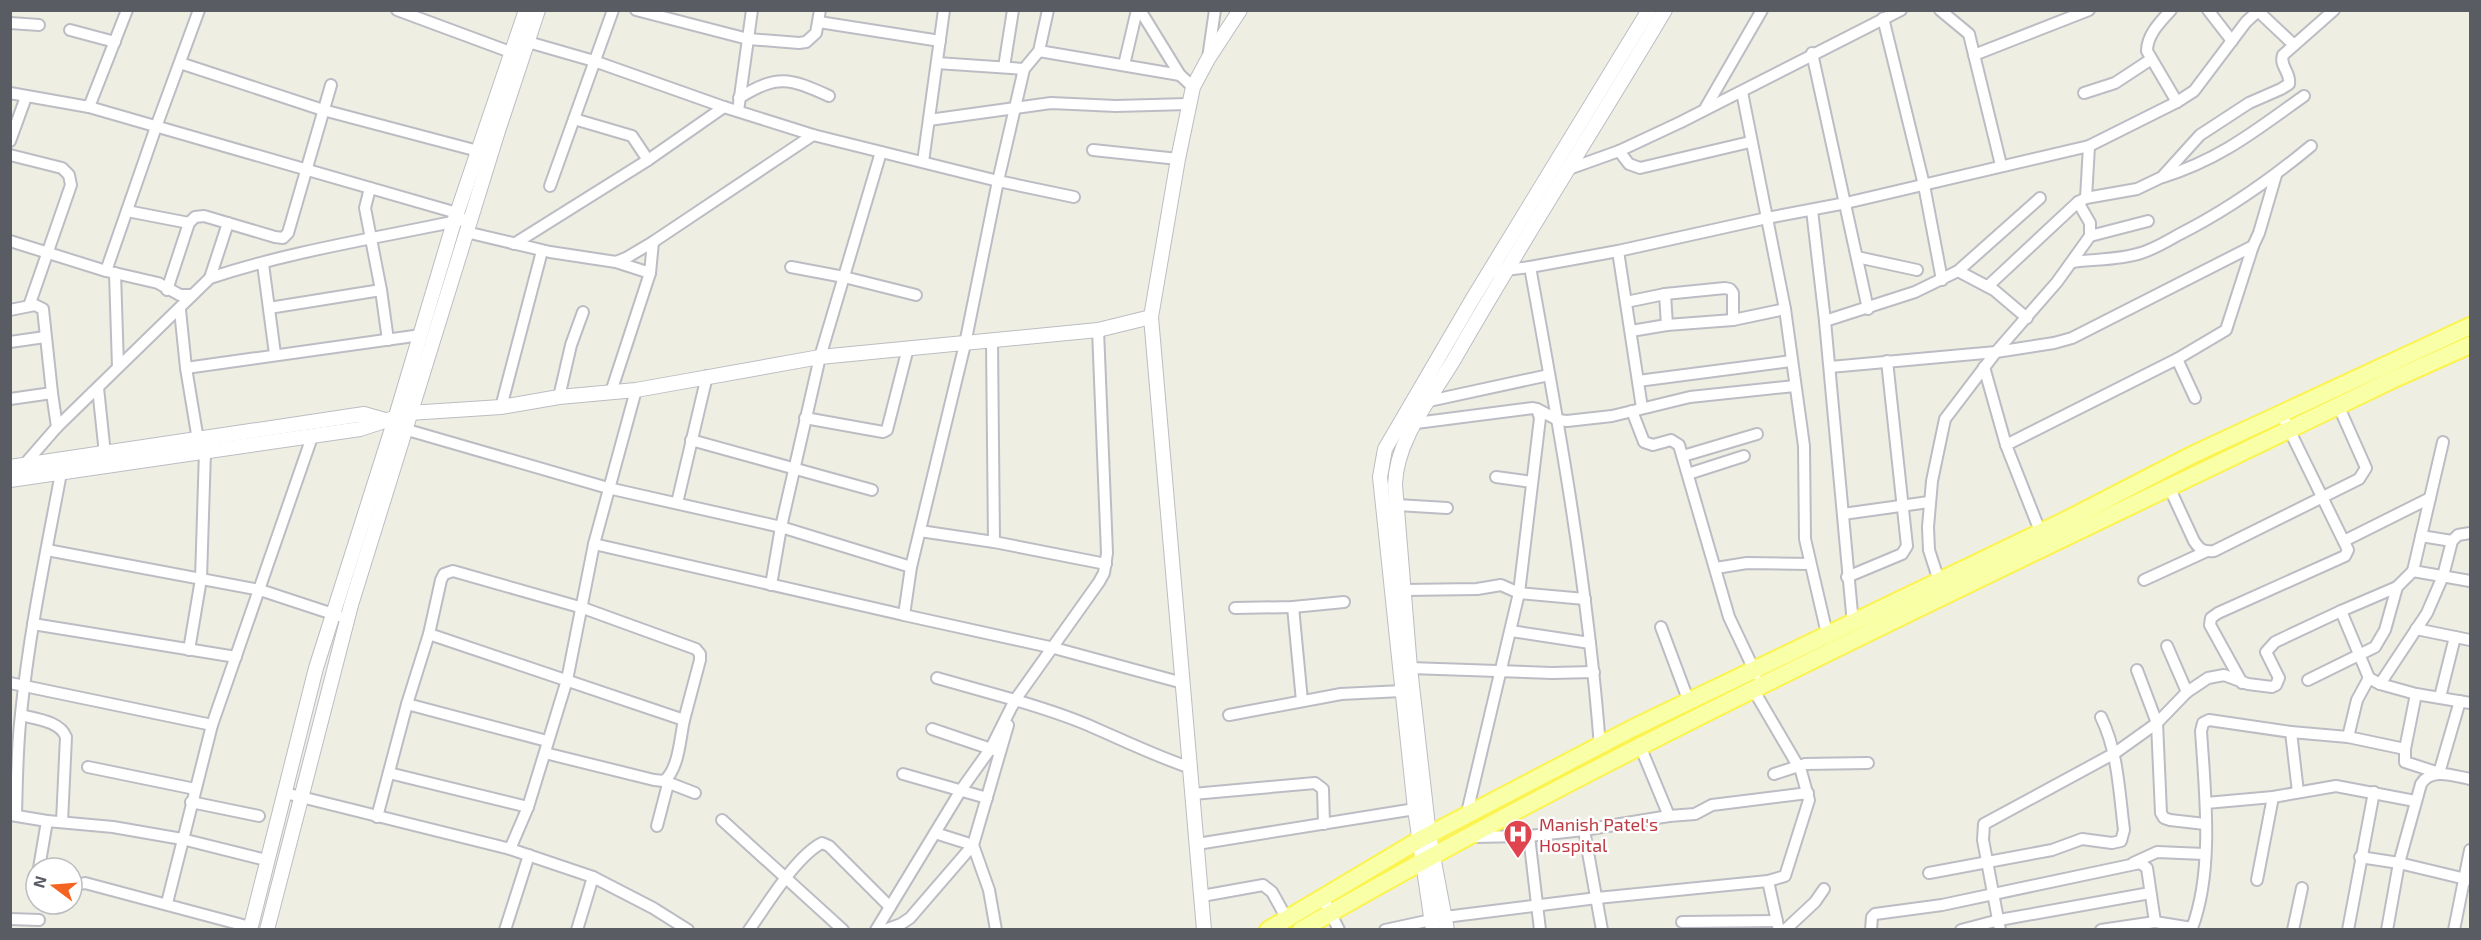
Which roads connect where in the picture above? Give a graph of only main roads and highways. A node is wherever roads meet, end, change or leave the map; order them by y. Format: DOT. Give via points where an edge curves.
graph roads {
  1 [pos="2470,326"];
  2 [pos="2470,345"];
  3 [pos="2388,362"];
  4 [pos="2394,379"];
  5 [pos="2286,422"];
  6 [pos="1942,589"];
  7 [pos="1829,642"];
  8 [pos="1757,682"];
  9 [pos="1327,905"];
  10 [pos="1268,930"];
  11 [pos="1301,930"];
  1 -- 3 [label="main road"];
  2 -- 4 [label="main road"];
  3 -- 4 [label="main road"];
  3 -- 5 [label="main road"];
  4 -- 5 [label="main road" via="2338,405"];
  5 -- 6 [label="main road" via="2169,487"];
  5 -- 6 [label="main road" via="2194,454 2040,531"];
  6 -- 7 [label="main road"];
  6 -- 7 [label="main road" via="1853,624"];
  7 -- 8 [label="main road"];
  8 -- 9 [label="main road" via="1428,857"];
  8 -- 9 [label="main road" via="1689,702 1631,729 1424,838"];
  9 -- 10 [label="main road"];
  9 -- 11 [label="main road"];
}
